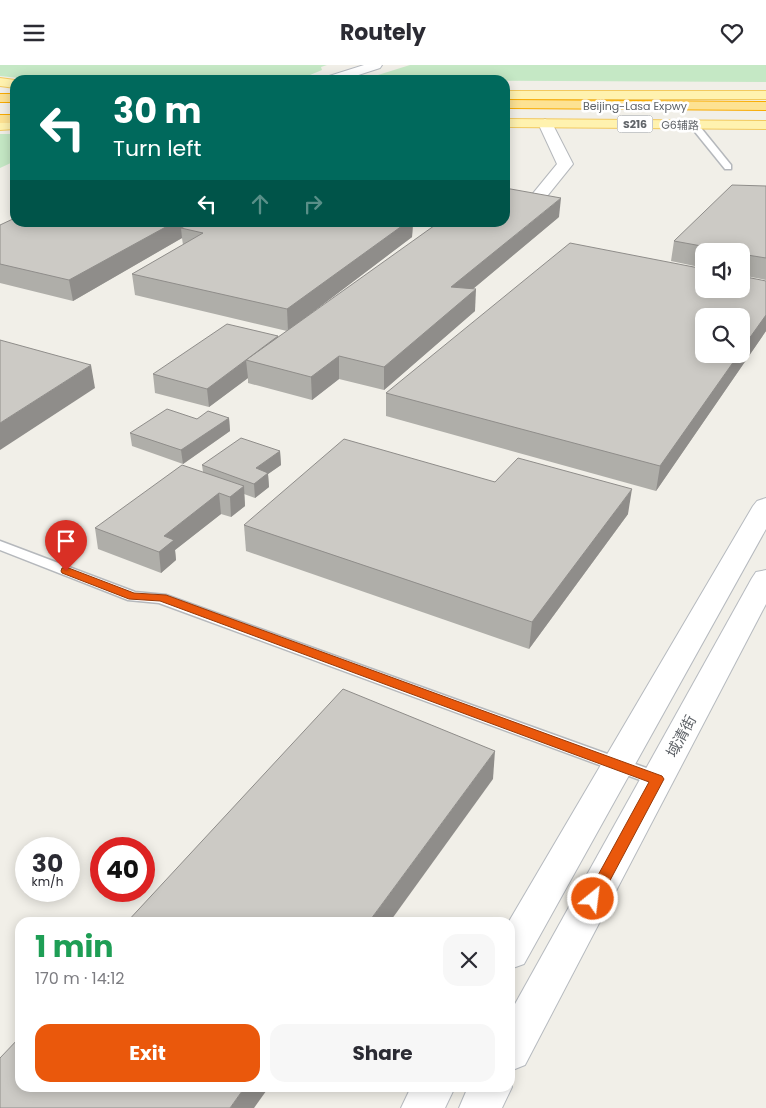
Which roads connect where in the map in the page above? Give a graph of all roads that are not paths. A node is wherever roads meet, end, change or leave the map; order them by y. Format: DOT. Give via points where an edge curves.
graph roads {
  1 [pos="376,65"];
  2 [pos="345,75"];
  3 [pos="510,95"];
  4 [pos="766,95"];
  5 [pos="8,100"];
  6 [pos="510,104"];
  7 [pos="766,106"];
  8 [pos="0,110"];
  9 [pos="510,110"];
  10 [pos="766,111"];
  11 [pos="510,123"];
  12 [pos="545,123"];
  13 [pos="694,125"];
  14 [pos="766,125"];
  15 [pos="728,167"];
  16 [pos="538,197"];
  17 [pos="766,506"];
  18 [pos="0,545"];
  19 [pos="766,578"];
  20 [pos="617,765"];
  21 [pos="657,779"];
  22 [pos="515,944"];
  23 [pos="515,1043"];
  24 [pos="431,1092"];
  25 [pos="488,1092"];
  26 [pos="422,1108"];
  27 [pos="480,1108"];
  1 -- 2 [label="street"];
  3 -- 4 [label="main road"];
  5 -- 8 [label="highway"];
  6 -- 7 [label="highway, Beijing-Lasa Expwy"];
  9 -- 10 [label="highway, Beijing-Lasa Expwy"];
  11 -- 12 [label="main road, G6辅路 / S216"];
  12 -- 13 [label="main road, G6辅路 / S216"];
  12 -- 16 [label="street" via="564,164"];
  13 -- 14 [label="main road, G6辅路 / S216"];
  13 -- 15 [label="lane"];
  17 -- 20 [label="street"];
  18 -- 20 [label="lane" via="133,597 162,598"];
  19 -- 21 [label="street, 域清街"];
  20 -- 21 [label="lane"];
  20 -- 22 [label="street"];
  21 -- 23 [label="street, 域清街"];
  24 -- 26 [label="street"];
  25 -- 27 [label="street"];
}
